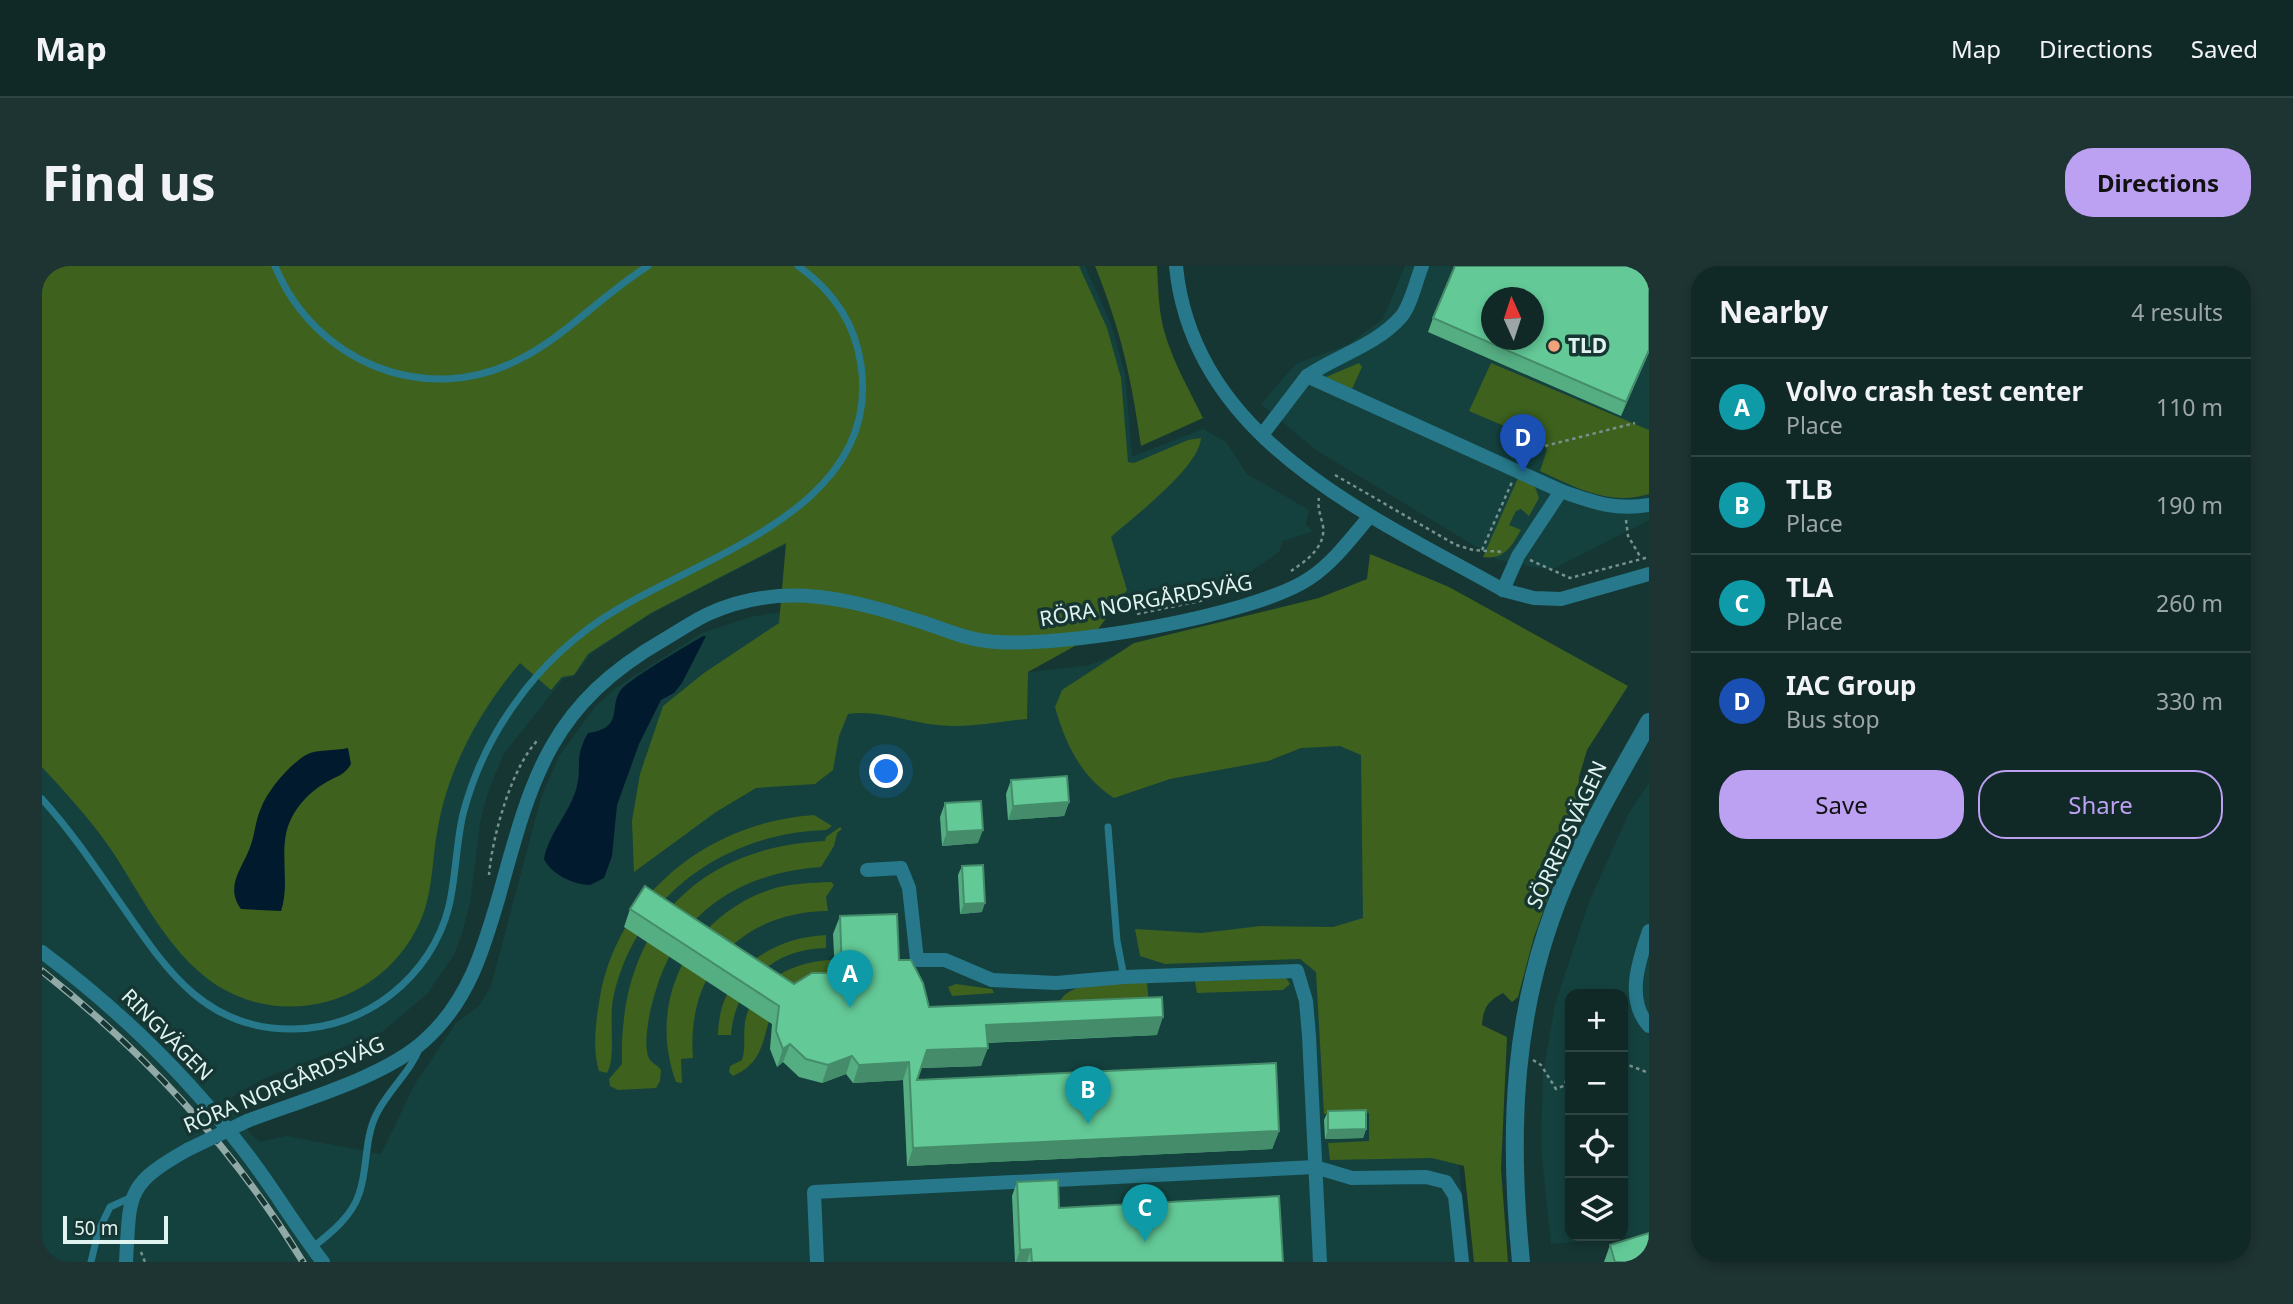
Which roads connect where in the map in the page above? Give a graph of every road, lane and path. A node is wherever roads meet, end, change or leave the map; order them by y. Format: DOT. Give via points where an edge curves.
graph roads {
  1 [pos="275,266"];
  2 [pos="648,266"];
  3 [pos="798,266"];
  4 [pos="1176,266"];
  5 [pos="1422,266"];
  6 [pos="1307,376"];
  7 [pos="1262,435"];
  8 [pos="1340,476"];
  9 [pos="1325,488"];
  10 [pos="1561,491"];
  11 [pos="1649,505"];
  12 [pos="1627,509"];
  13 [pos="1370,516"];
  14 [pos="1518,556"];
  15 [pos="1649,557"];
  16 [pos="1641,558"];
  17 [pos="1286,574"];
  18 [pos="1649,574"];
  19 [pos="1503,590"];
  20 [pos="1212,599"];
  21 [pos="1131,615"];
  22 [pos="1649,722"];
  23 [pos="541,737"];
  24 [pos="42,799"];
  25 [pos="1108,828"];
  26 [pos="867,870"];
  27 [pos="489,883"];
  28 [pos="1649,931"];
  29 [pos="42,952"];
  30 [pos="1124,977"];
  31 [pos="1649,1026"];
  32 [pos="421,1045"];
  33 [pos="1628,1065"];
  34 [pos="1529,1071"];
  35 [pos="1649,1073"];
  36 [pos="1565,1083"];
  37 [pos="1315,1167"];
  38 [pos="132,1197"];
  39 [pos="313,1247"];
  40 [pos="91,1262"];
  41 [pos="126,1262"];
  42 [pos="323,1262"];
  43 [pos="817,1262"];
  44 [pos="1320,1262"];
  45 [pos="1462,1262"];
  46 [pos="1521,1262"];
  1 -- 2 [label="lane" via="304,317 337,347 383,370 437,380 475,375 520,360"];
  3 -- 24 [label="lane" via="836,303 852,329 859,353 862,401 845,454 824,483 782,519 603,618 555,657 522,694 496,734 468,799 441,928 422,963 386,998 346,1019 295,1030 257,1025 208,1006 167,970"];
  4 -- 7 [label="street" via="1186,318 1205,365"];
  5 -- 6 [label="street" via="1402,316 1354,353"];
  6 -- 7 [label="street"];
  6 -- 10 [label="street"];
  7 -- 9 [label="street"];
  8 -- 14 [label="path" via="1456,545"];
  9 -- 13 [label="street"];
  9 -- 17 [label="path" via="1318,499 1323,527 1320,543"];
  10 -- 12 [label="street" via="1598,505"];
  10 -- 14 [label="street"];
  11 -- 12 [label="street"];
  12 -- 16 [label="path" via="1625,529"];
  13 -- 19 [label="street"];
  13 -- 32 [label="street, RÖRA NORGÅRDSVÄG" via="1310,578 1263,602 1065,641 986,641 818,594 771,595 707,615 613,673 584,699 561,729 532,786 480,961 448,1016"];
  14 -- 16 [label="path" via="1570,578"];
  14 -- 19 [label="street"];
  15 -- 16 [label="path"];
  18 -- 19 [label="street" via="1561,599"];
  20 -- 21 [label="path"];
  22 -- 46 [label="street, SÖRREDSVÄGEN" via="1563,888 1528,1003 1518,1057 1513,1130"];
  23 -- 27 [label="path" via="523,757 515,778 492,853"];
  25 -- 30 [label="lane"];
  26 -- 30 [label="street" via="901,868 909,888 916,960 945,960 992,980 1056,983"];
  28 -- 31 [label="street" via="1637,974 1636,1002"];
  29 -- 39 [label="street, RINGVÄGEN" via="133,1028 185,1080 244,1150"];
  30 -- 37 [label="street" via="1297,971 1306,1001"];
  32 -- 38 [label="street, RÖRA NORGÅRDSVÄG, bridge" via="376,1071 247,1121 187,1150 143,1177"];
  32 -- 39 [label="lane" via="412,1066 377,1113 360,1194 350,1212"];
  33 -- 35 [label="path"];
  34 -- 36 [label="path" via="1530,1059 1537,1061 1556,1089"];
  37 -- 43 [label="street" via="814,1192"];
  37 -- 44 [label="street"];
  37 -- 45 [label="street" via="1352,1178 1426,1177 1446,1182 1455,1196"];
  38 -- 40 [label="lane" via="110,1207"];
  38 -- 41 [label="street"];
  39 -- 42 [label="street, RINGVÄGEN"];
}
